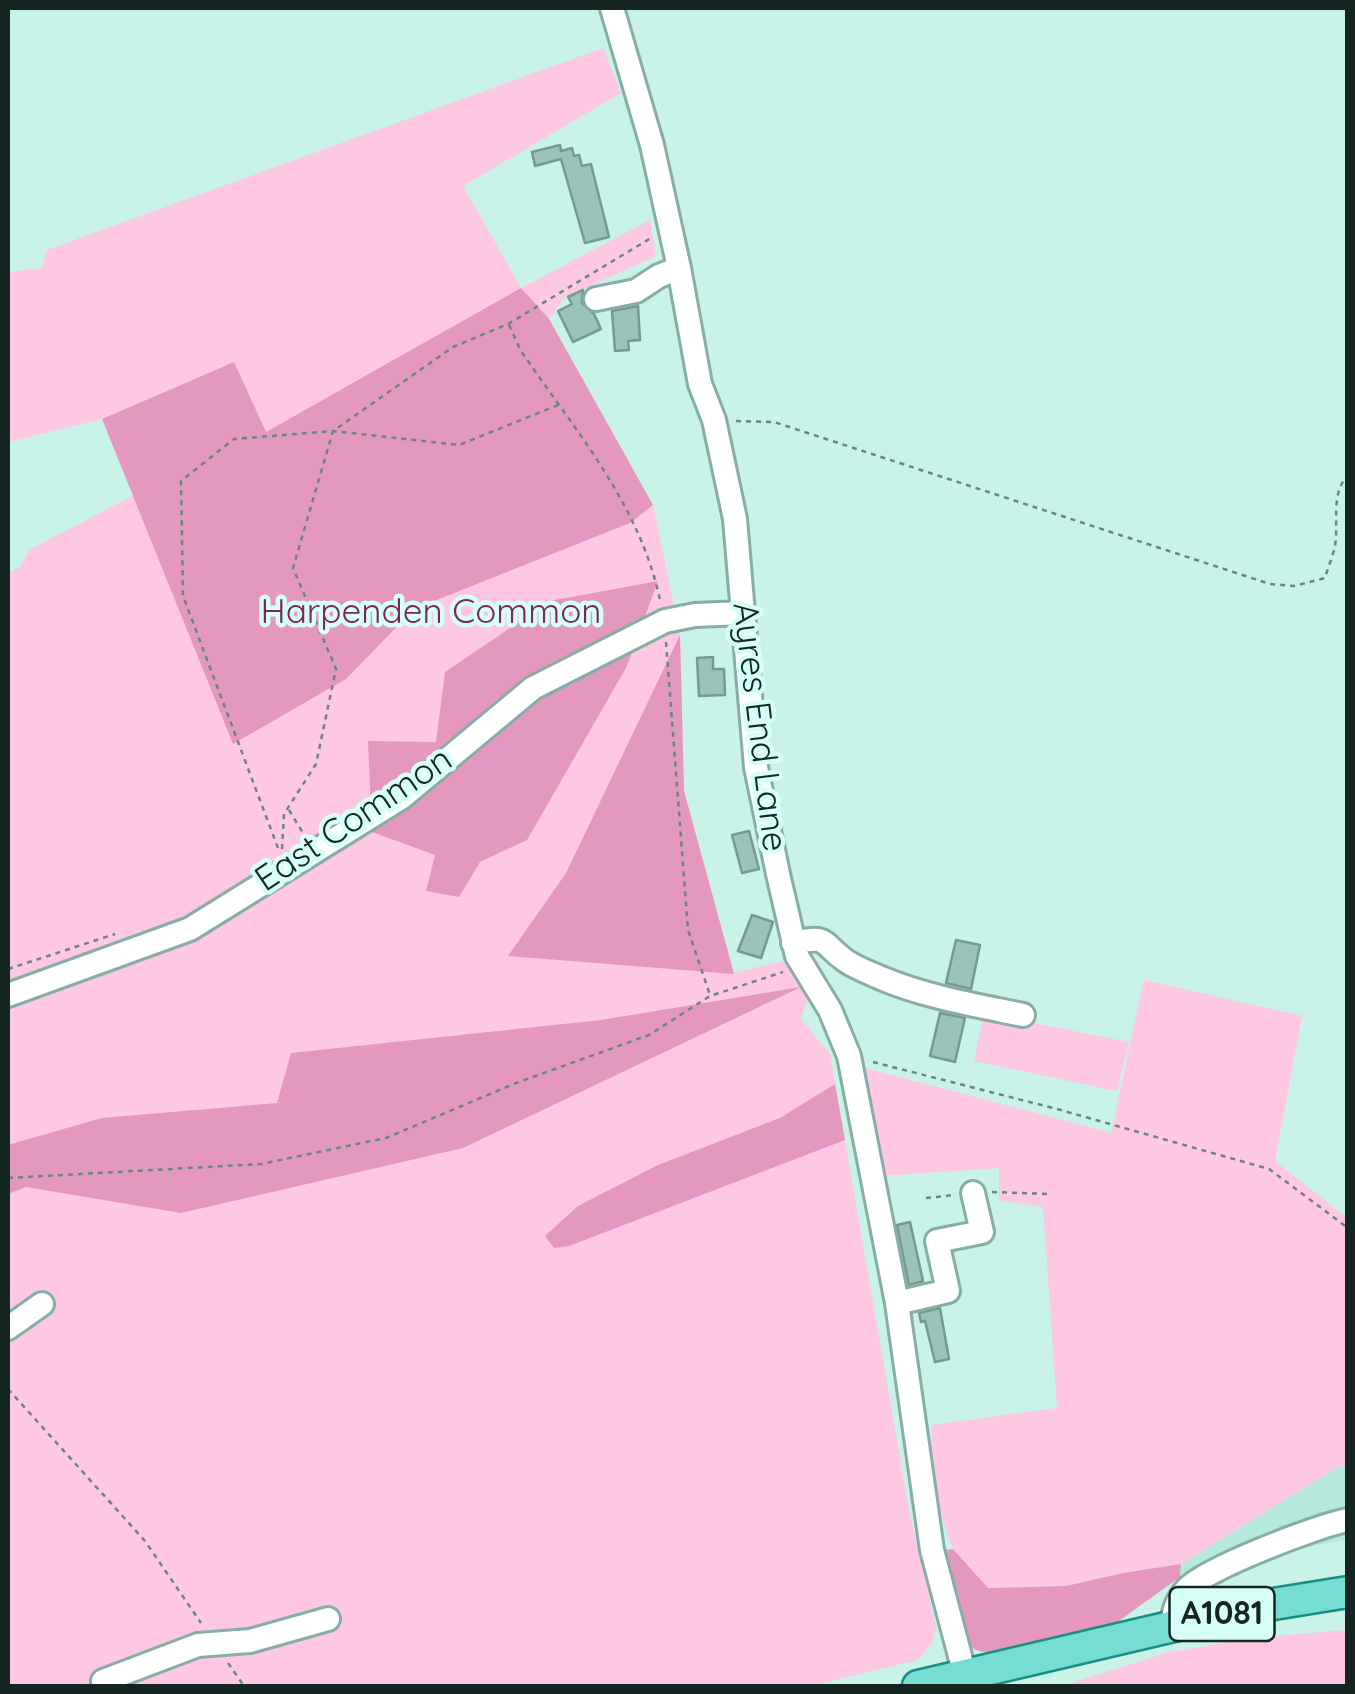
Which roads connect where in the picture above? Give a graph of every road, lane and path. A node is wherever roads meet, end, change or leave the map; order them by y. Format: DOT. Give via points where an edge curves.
graph roads {
  1 [pos="612,8"];
  2 [pos="672,228"];
  3 [pos="680,268"];
  4 [pos="596,298"];
  5 [pos="508,324"];
  6 [pos="558,405"];
  7 [pos="714,420"];
  8 [pos="333,432"];
  9 [pos="1348,475"];
  10 [pos="744,613"];
  11 [pos="665,622"];
  12 [pos="287,808"];
  13 [pos="315,851"];
  14 [pos="118,933"];
  15 [pos="798,954"];
  16 [pos="8,969"];
  17 [pos="8,995"];
  18 [pos="710,996"];
  19 [pos="1023,1015"];
  20 [pos="849,1056"];
  21 [pos="8,1178"];
  22 [pos="973,1193"];
  23 [pos="1348,1228"];
  24 [pos="896,1303"];
  25 [pos="42,1304"];
  26 [pos="8,1328"];
  27 [pos="8,1389"];
  28 [pos="1348,1520"];
  29 [pos="1348,1592"];
  30 [pos="328,1619"];
  31 [pos="1172,1625"];
  32 [pos="216,1645"];
  33 [pos="965,1675"];
  34 [pos="103,1681"];
  35 [pos="244,1686"];
  36 [pos="918,1686"];
  1 -- 2 [label="street, Ayres End Lane"];
  2 -- 3 [label="street, Ayres End Lane"];
  2 -- 5 [label="path"];
  3 -- 4 [label="street" via="636,292"];
  3 -- 7 [label="street, Ayres End Lane" via="700,384"];
  5 -- 6 [label="path"];
  5 -- 8 [label="path" via="453,347"];
  6 -- 8 [label="path" via="459,445"];
  6 -- 11 [label="path" via="632,514"];
  7 -- 9 [label="path" via="774,422 1270,584 1325,578"];
  7 -- 10 [label="street, Ayres End Lane"];
  8 -- 12 [label="path" via="293,568 336,669 316,764"];
  8 -- 12 [label="path" via="234,439 181,481 182,596 282,859"];
  10 -- 11 [label="street, East Common"];
  10 -- 15 [label="street, Ayres End Lane" via="756,767"];
  11 -- 13 [label="street, East Common" via="533,688 400,798"];
  11 -- 18 [label="path" via="688,930"];
  12 -- 13 [label="path"];
  13 -- 17 [label="street, East Common" via="190,929"];
  14 -- 16 [label="path"];
  15 -- 18 [label="path"];
  15 -- 19 [label="street" via="813,938 880,978"];
  15 -- 20 [label="street, Ayres End Lane"];
  18 -- 21 [label="path" via="649,1035 386,1138 261,1164"];
  20 -- 23 [label="path" via="1269,1169"];
  20 -- 24 [label="street, Ayres End Lane"];
  22 -- 24 [label="street" via="982,1232 937,1241 948,1290"];
  24 -- 33 [label="street, Ayres End Lane" via="932,1550"];
  25 -- 26 [label="street"];
  27 -- 32 [label="path" via="145,1540"];
  28 -- 31 [label="street" via="1220,1568 1188,1587"];
  29 -- 31 [label="main road, A1081"];
  30 -- 32 [label="street"];
  31 -- 33 [label="main road, A1081"];
  32 -- 34 [label="street"];
  32 -- 35 [label="path"];
  33 -- 36 [label="main road, A1081"];
}
